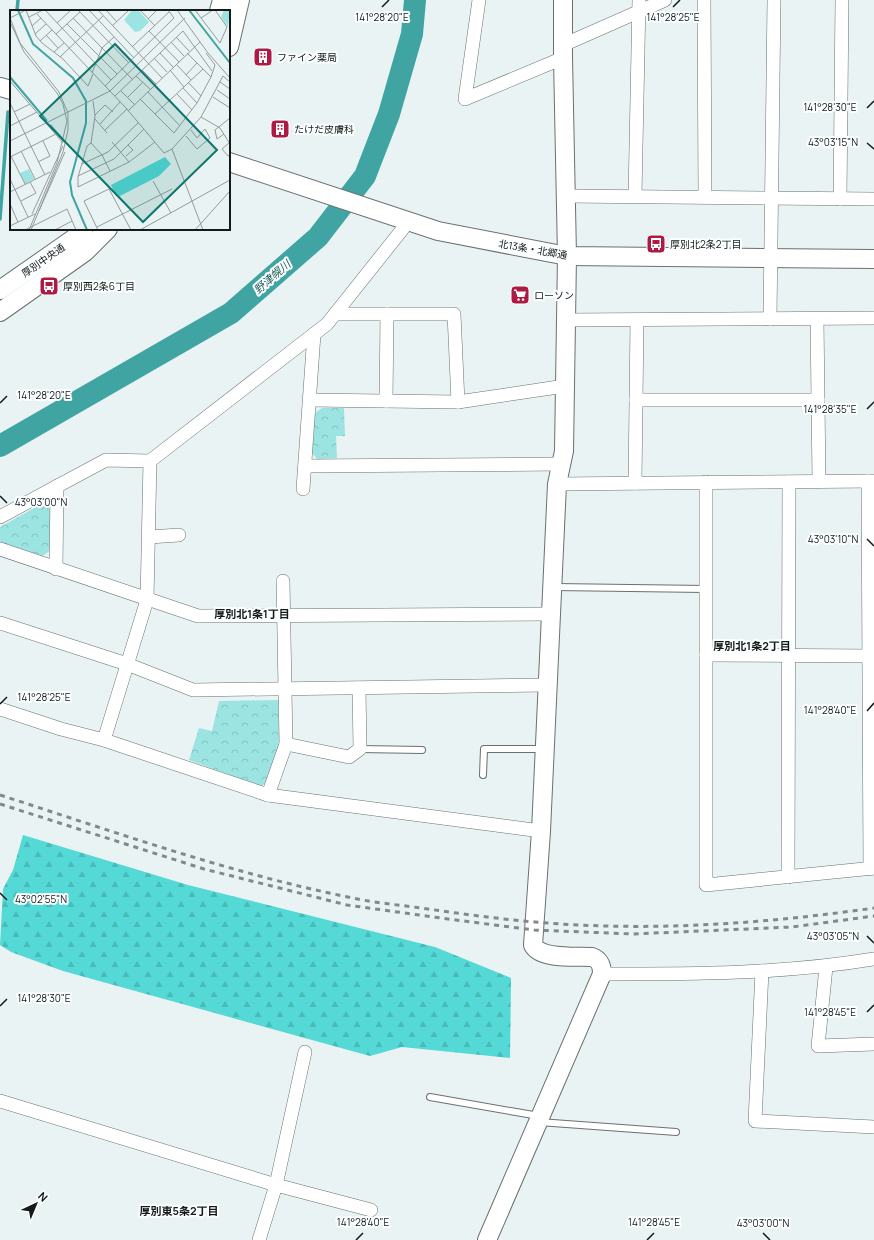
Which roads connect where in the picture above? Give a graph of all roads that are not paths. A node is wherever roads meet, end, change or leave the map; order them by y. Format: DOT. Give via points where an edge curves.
graph roads {
  1 [pos="222,0"];
  2 [pos="240,0"];
  3 [pos="479,0"];
  4 [pos="563,0"];
  5 [pos="638,0"];
  6 [pos="665,0"];
  7 [pos="704,0"];
  8 [pos="774,0"];
  9 [pos="842,0"];
  10 [pos="219,10"];
  11 [pos="639,13"];
  12 [pos="230,43"];
  13 [pos="563,51"];
  14 [pos="0,87"];
  15 [pos="10,90"];
  16 [pos="230,162"];
  17 [pos="566,196"];
  18 [pos="636,196"];
  19 [pos="704,197"];
  20 [pos="770,198"];
  21 [pos="840,199"];
  22 [pos="874,199"];
  23 [pos="409,222"];
  24 [pos="83,230"];
  25 [pos="107,230"];
  26 [pos="567,256"];
  27 [pos="770,258"];
  28 [pos="874,259"];
  29 [pos="0,290"];
  30 [pos="0,312"];
  31 [pos="335,314"];
  32 [pos="387,314"];
  33 [pos="874,318"];
  34 [pos="770,319"];
  35 [pos="817,319"];
  36 [pos="566,320"];
  37 [pos="637,320"];
  38 [pos="314,334"];
  39 [pos="565,386"];
  40 [pos="310,400"];
  41 [pos="636,400"];
  42 [pos="818,400"];
  43 [pos="386,401"];
  44 [pos="458,402"];
  45 [pos="150,462"];
  46 [pos="561,464"];
  47 [pos="305,466"];
  48 [pos="819,481"];
  49 [pos="871,481"];
  50 [pos="706,482"];
  51 [pos="789,482"];
  52 [pos="636,483"];
  53 [pos="557,484"];
  54 [pos="58,486"];
  55 [pos="303,489"];
  56 [pos="0,518"];
  57 [pos="179,535"];
  58 [pos="149,537"];
  59 [pos="0,550"];
  60 [pos="56,569"];
  61 [pos="283,581"];
  62 [pos="552,587"];
  63 [pos="706,590"];
  64 [pos="147,600"];
  65 [pos="551,614"];
  66 [pos="284,616"];
  67 [pos="0,623"];
  68 [pos="706,656"];
  69 [pos="788,656"];
  70 [pos="872,656"];
  71 [pos="127,664"];
  72 [pos="548,685"];
  73 [pos="359,688"];
  74 [pos="285,689"];
  75 [pos="0,709"];
  76 [pos="104,740"];
  77 [pos="286,744"];
  78 [pos="360,749"];
  79 [pos="545,749"];
  80 [pos="422,750"];
  81 [pos="483,774"];
  82 [pos="268,794"];
  83 [pos="541,832"];
  84 [pos="872,869"];
  85 [pos="788,877"];
  86 [pos="874,959"];
  87 [pos="826,967"];
  88 [pos="762,971"];
  89 [pos="602,974"];
  90 [pos="874,1044"];
  91 [pos="305,1052"];
  92 [pos="430,1097"];
  93 [pos="0,1101"];
  94 [pos="539,1119"];
  95 [pos="874,1127"];
  96 [pos="676,1132"];
  97 [pos="276,1185"];
  98 [pos="371,1210"];
  99 [pos="259,1240"];
  100 [pos="487,1240"];
  1 -- 10 [label="street"];
  2 -- 12 [label="street"];
  3 -- 13 [label="street" via="465,99"];
  4 -- 13 [label="street"];
  5 -- 11 [label="street"];
  6 -- 11 [label="street"];
  7 -- 19 [label="street"];
  8 -- 20 [label="street"];
  9 -- 21 [label="street"];
  11 -- 13 [label="street"];
  11 -- 18 [label="street"];
  13 -- 17 [label="street"];
  14 -- 15 [label="street"];
  16 -- 23 [label="street, 北13条・北郷通"];
  17 -- 18 [label="street"];
  17 -- 26 [label="street"];
  18 -- 19 [label="street"];
  19 -- 20 [label="street"];
  20 -- 21 [label="street"];
  20 -- 27 [label="street"];
  21 -- 22 [label="street"];
  23 -- 26 [label="street, 北13条・北郷通" via="438,231"];
  23 -- 31 [label="street"];
  24 -- 29 [label="street, 厚別中央通"];
  25 -- 30 [label="street, 厚別中央通" via="85,252"];
  26 -- 27 [label="street, 北13条・北郷通"];
  26 -- 36 [label="street"];
  27 -- 28 [label="street, 北13条・北郷通"];
  27 -- 34 [label="street"];
  31 -- 32 [label="street"];
  31 -- 38 [label="street"];
  32 -- 43 [label="street"];
  32 -- 44 [label="street" via="454,314"];
  33 -- 35 [label="street"];
  34 -- 35 [label="street"];
  34 -- 37 [label="street"];
  35 -- 42 [label="street"];
  36 -- 37 [label="street"];
  36 -- 39 [label="street"];
  37 -- 41 [label="street"];
  38 -- 40 [label="street"];
  38 -- 45 [label="street"];
  39 -- 44 [label="street"];
  39 -- 46 [label="street" via="564,451"];
  40 -- 43 [label="street"];
  40 -- 47 [label="street"];
  41 -- 42 [label="street"];
  41 -- 52 [label="street"];
  42 -- 48 [label="street"];
  43 -- 44 [label="street"];
  45 -- 54 [label="street" via="106,460"];
  45 -- 58 [label="street"];
  46 -- 47 [label="street"];
  46 -- 53 [label="street"];
  47 -- 55 [label="street"];
  48 -- 49 [label="street"];
  48 -- 51 [label="street"];
  49 -- 70 [label="street"];
  50 -- 51 [label="street"];
  50 -- 52 [label="street"];
  50 -- 63 [label="street"];
  51 -- 69 [label="street"];
  52 -- 53 [label="street"];
  53 -- 62 [label="street"];
  54 -- 56 [label="street"];
  54 -- 60 [label="street"];
  57 -- 58 [label="street"];
  58 -- 64 [label="street"];
  59 -- 60 [label="street"];
  60 -- 64 [label="street"];
  61 -- 66 [label="street"];
  62 -- 63 [label="lane"];
  62 -- 65 [label="street"];
  63 -- 68 [label="street"];
  64 -- 66 [label="street" via="198,616"];
  64 -- 71 [label="street"];
  65 -- 66 [label="street"];
  65 -- 72 [label="street"];
  66 -- 74 [label="street"];
  67 -- 71 [label="street"];
  68 -- 69 [label="street"];
  68 -- 85 [label="street" via="706,885"];
  69 -- 70 [label="street"];
  69 -- 85 [label="street"];
  70 -- 84 [label="street"];
  71 -- 74 [label="street" via="193,690"];
  71 -- 76 [label="street"];
  72 -- 73 [label="street"];
  72 -- 79 [label="street"];
  73 -- 74 [label="street"];
  73 -- 78 [label="street"];
  74 -- 77 [label="street"];
  75 -- 76 [label="street"];
  76 -- 82 [label="street"];
  77 -- 78 [label="street" via="349,757"];
  77 -- 82 [label="street"];
  78 -- 80 [label="lane"];
  79 -- 81 [label="lane" via="484,749"];
  79 -- 83 [label="street"];
  82 -- 83 [label="street"];
  83 -- 89 [label="street" via="533,945 536,950 545,954 597,959"];
  84 -- 85 [label="street"];
  86 -- 87 [label="street"];
  87 -- 88 [label="street"];
  87 -- 90 [label="street" via="818,1046"];
  88 -- 89 [label="street"];
  88 -- 95 [label="street" via="755,1121"];
  89 -- 94 [label="street"];
  91 -- 97 [label="street"];
  92 -- 94 [label="lane"];
  93 -- 97 [label="street"];
  94 -- 96 [label="lane"];
  94 -- 100 [label="street"];
  97 -- 98 [label="street"];
  97 -- 99 [label="street"];
}
